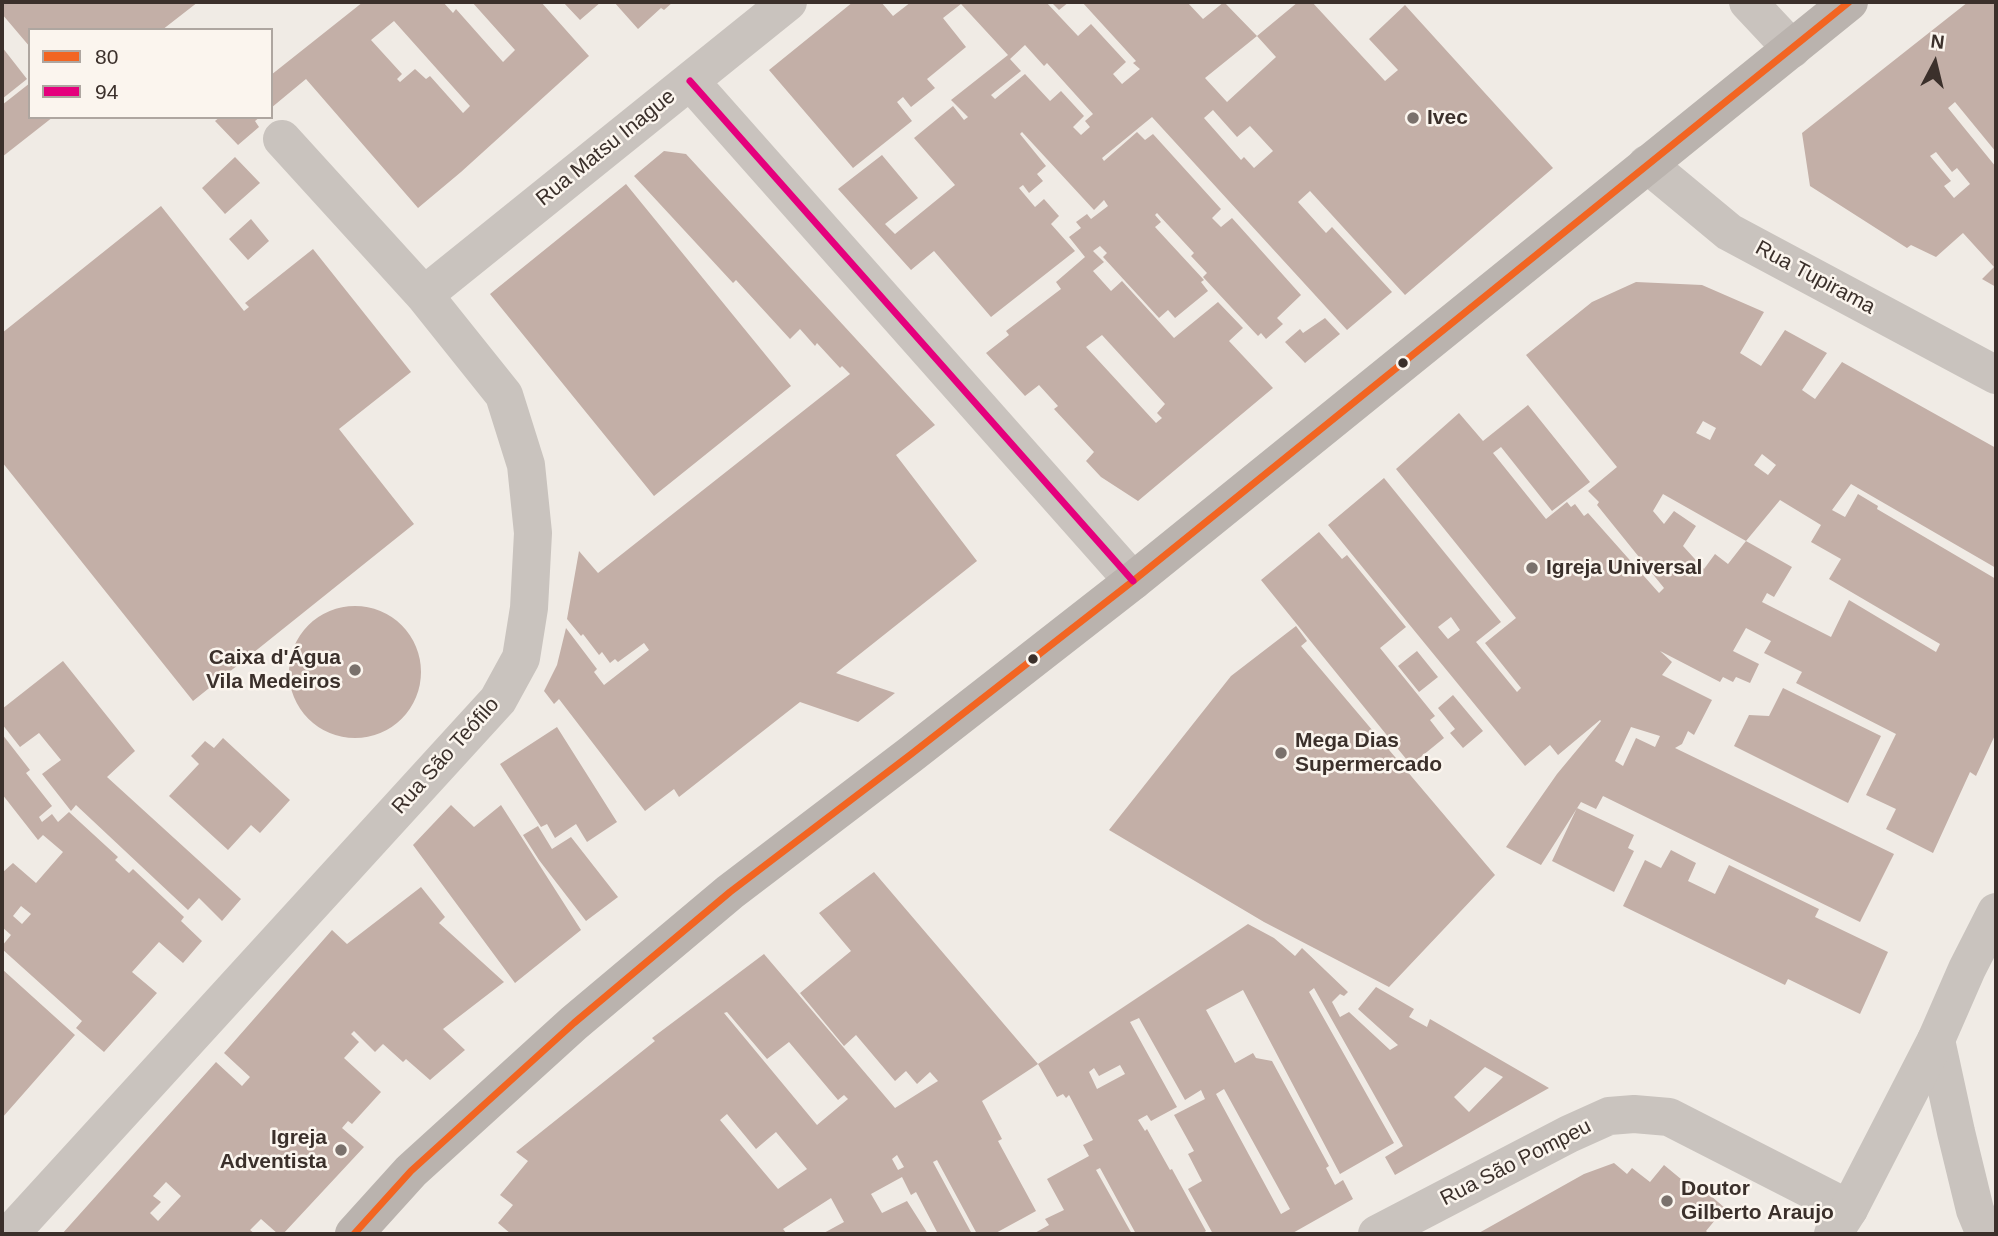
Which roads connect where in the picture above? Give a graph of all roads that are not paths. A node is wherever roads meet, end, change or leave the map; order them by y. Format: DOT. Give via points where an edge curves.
graph roads {
  1 [pos="788,2"];
  2 [pos="1748,2"];
  3 [pos="1849,2"];
  4 [pos="1792,49"];
  5 [pos="690,81"];
  6 [pos="282,139"];
  7 [pos="1647,164"];
  8 [pos="424,295"];
  9 [pos="1996,375"];
  10 [pos="1133,581"];
  11 [pos="1996,912"];
  12 [pos="1936,1040"];
  13 [pos="1841,1222"];
  14 [pos="10,1234"];
  15 [pos="354,1234"];
  16 [pos="1377,1234"];
  17 [pos="1984,1234"];
  1 -- 5 [label="street, Rua Matsu Inague"];
  2 -- 4 [label="street"];
  3 -- 4 [label="main road"];
  4 -- 7 [label="main road"];
  5 -- 8 [label="street, Rua Matsu Inague"];
  5 -- 10 [label="street"];
  6 -- 8 [label="street, Rua São Teófilo"];
  7 -- 9 [label="street, Rua Tupirama" via="1729,232"];
  7 -- 10 [label="main road"];
  8 -- 14 [label="street, Rua São Teófilo" via="504,395 526,465 533,533 521,658 498,700"];
  10 -- 15 [label="main road" via="730,892 411,1171"];
  11 -- 12 [label="street"];
  12 -- 13 [label="street"];
  12 -- 17 [label="street"];
  13 -- 16 [label="street, Rua São Pompeu" via="1669,1117 1634,1114 1609,1116 1569,1133"];
}
